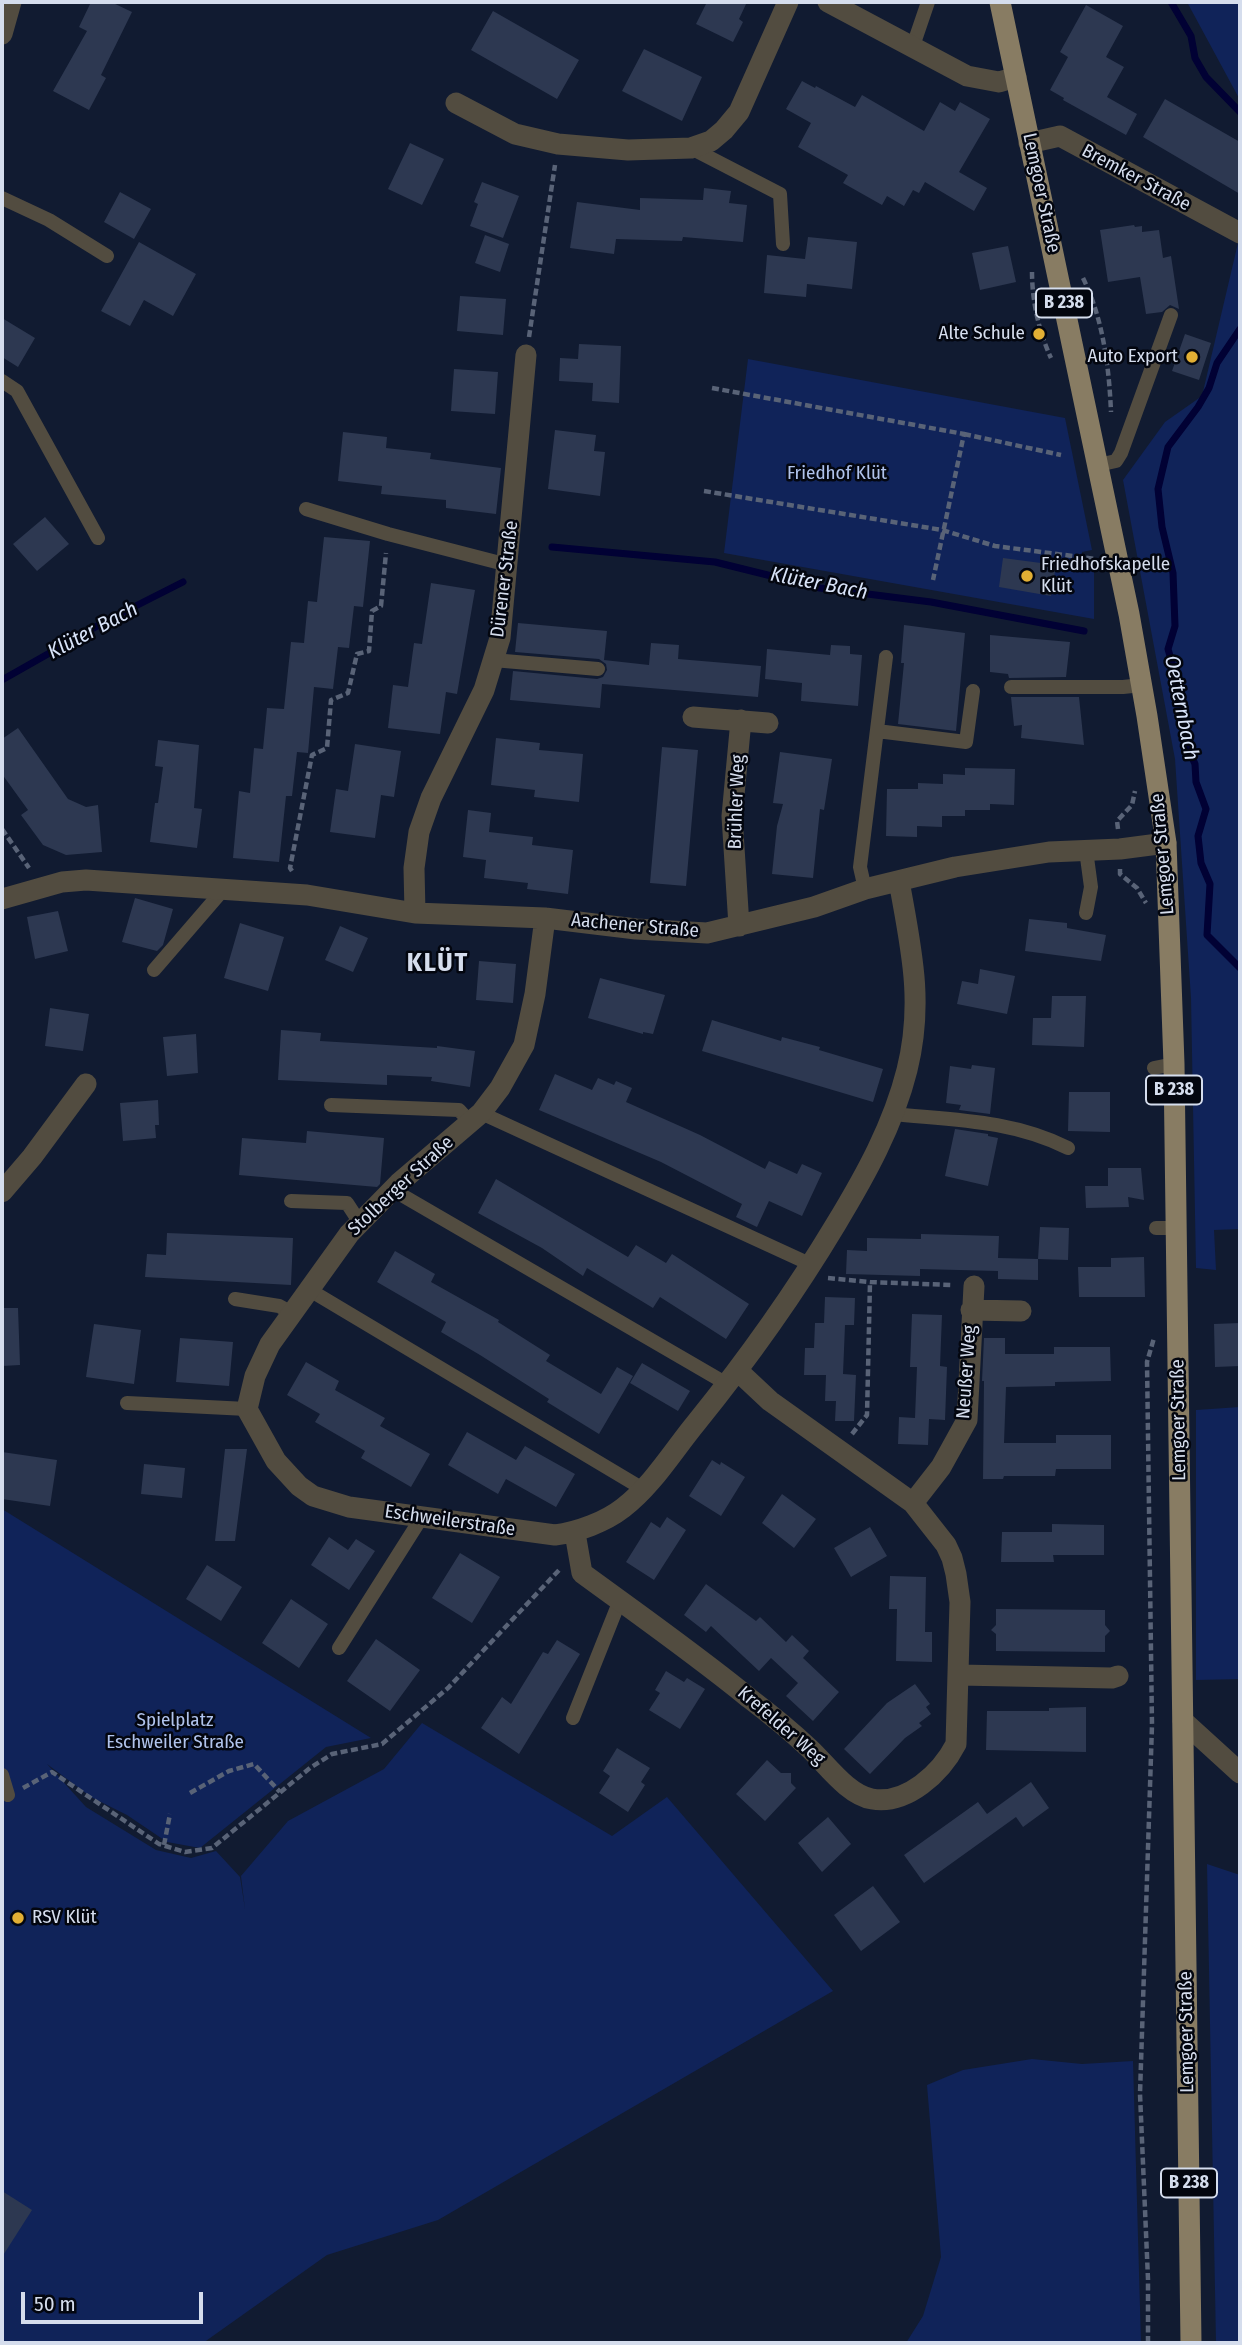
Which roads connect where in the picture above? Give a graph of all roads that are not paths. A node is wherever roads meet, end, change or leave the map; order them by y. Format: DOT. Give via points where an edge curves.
graph roads {
  1 [pos="12,2"];
  2 [pos="788,2"];
  3 [pos="828,2"];
  4 [pos="928,2"];
  5 [pos="1000,2"];
  6 [pos="2,34"];
  7 [pos="913,46"];
  8 [pos="1016,77"];
  9 [pos="456,103"];
  10 [pos="1030,142"];
  11 [pos="691,148"];
  12 [pos="2,198"];
  13 [pos="1240,233"];
  14 [pos="783,244"];
  15 [pos="107,256"];
  16 [pos="1171,315"];
  17 [pos="526,355"];
  18 [pos="2,381"];
  19 [pos="1098,464"];
  20 [pos="306,509"];
  21 [pos="98,538"];
  22 [pos="508,565"];
  23 [pos="886,657"];
  24 [pos="493,660"];
  25 [pos="598,669"];
  26 [pos="1142,685"];
  27 [pos="1011,687"];
  28 [pos="973,691"];
  29 [pos="693,717"];
  30 [pos="741,720"];
  31 [pos="768,723"];
  32 [pos="877,731"];
  33 [pos="1166,844"];
  34 [pos="1086,850"];
  35 [pos="899,881"];
  36 [pos="223,890"];
  37 [pos="865,890"];
  38 [pos="2,899"];
  39 [pos="415,913"];
  40 [pos="1086,913"];
  41 [pos="545,918"];
  42 [pos="739,926"];
  43 [pos="154,970"];
  44 [pos="86,1084"];
  45 [pos="331,1105"];
  46 [pos="893,1114"];
  47 [pos="476,1117"];
  48 [pos="1068,1148"];
  49 [pos="393,1190"];
  50 [pos="2,1192"];
  51 [pos="291,1201"];
  52 [pos="360,1223"];
  53 [pos="812,1265"];
  54 [pos="974,1286"];
  55 [pos="308,1289"];
  56 [pos="235,1299"];
  57 [pos="971,1310"];
  58 [pos="1021,1311"];
  59 [pos="292,1313"];
  60 [pos="733,1378"];
  61 [pos="127,1404"];
  62 [pos="247,1409"];
  63 [pos="643,1489"];
  64 [pos="913,1503"];
  65 [pos="422,1517"];
  66 [pos="575,1533"];
  67 [pos="620,1600"];
  68 [pos="339,1648"];
  69 [pos="960,1675"];
  70 [pos="1118,1676"];
  71 [pos="573,1718"];
  72 [pos="1183,1721"];
  73 [pos="1240,1773"];
  74 [pos="2,1775"];
  75 [pos="8,1795"];
  76 [pos="1191,2343"];
  1 -- 6 [label="street"];
  2 -- 11 [label="street" via="739,112 711,141"];
  3 -- 7 [label="street"];
  4 -- 7 [label="lane"];
  5 -- 8 [label="main road, Lemgoer Straße / B 238"];
  7 -- 8 [label="street" via="967,76 999,82"];
  8 -- 10 [label="main road, Lemgoer Straße / B 238"];
  9 -- 11 [label="street" via="515,134 558,144 628,150"];
  10 -- 13 [label="street, Bremker Straße" via="1060,136"];
  10 -- 19 [label="main road, Lemgoer Straße / B 238"];
  11 -- 14 [label="lane" via="780,194"];
  12 -- 15 [label="lane" via="49,219"];
  16 -- 19 [label="lane" via="1121,453 1116,461"];
  17 -- 22 [label="street, Dürener Straße"];
  18 -- 21 [label="lane" via="17,391"];
  19 -- 26 [label="main road, Lemgoer Straße / B 238"];
  20 -- 22 [label="lane"];
  22 -- 24 [label="street, Dürener Straße"];
  23 -- 32 [label="lane"];
  24 -- 25 [label="lane"];
  24 -- 39 [label="street, Dürener Straße" via="484,690 419,832"];
  26 -- 27 [label="lane"];
  26 -- 33 [label="main road, Lemgoer Straße / B 238"];
  28 -- 32 [label="lane" via="966,742"];
  29 -- 30 [label="street"];
  30 -- 31 [label="street"];
  30 -- 42 [label="street, Brühler Weg" via="732,816"];
  32 -- 37 [label="lane" via="860,867"];
  33 -- 34 [label="street, Aachener Straße"];
  33 -- 72 [label="main road, Lemgoer Straße / B 238" via="1166,1228"];
  34 -- 35 [label="street, Aachener Straße" via="1003,859"];
  34 -- 40 [label="lane" via="1091,887"];
  35 -- 37 [label="street, Aachener Straße"];
  35 -- 46 [label="street, Eschweilerstraße" via="917,993 915,1033"];
  36 -- 38 [label="street, Aachener Straße" via="86,880"];
  36 -- 39 [label="street, Aachener Straße" via="307,895"];
  36 -- 43 [label="lane"];
  37 -- 42 [label="street, Aachener Straße"];
  39 -- 41 [label="street, Aachener Straße"];
  41 -- 42 [label="street, Aachener Straße" via="707,933"];
  41 -- 47 [label="street, Stolberger Straße" via="524,1045 500,1088"];
  44 -- 50 [label="street"];
  45 -- 47 [label="lane" via="459,1110"];
  46 -- 48 [label="lane" via="1003,1125"];
  46 -- 53 [label="street, Eschweilerstraße" via="869,1171"];
  47 -- 49 [label="street, Stolberger Straße"];
  47 -- 53 [label="lane"];
  49 -- 52 [label="street, Stolberger Straße"];
  49 -- 60 [label="lane"];
  51 -- 52 [label="lane" via="347,1203"];
  52 -- 55 [label="street, Stolberger Straße"];
  53 -- 60 [label="street, Eschweilerstraße"];
  54 -- 57 [label="street, Neußer Weg"];
  55 -- 59 [label="street, Stolberger Straße"];
  55 -- 63 [label="lane"];
  56 -- 59 [label="lane" via="279,1306"];
  57 -- 58 [label="street, Neußer Weg"];
  57 -- 64 [label="street, Neußer Weg" via="967,1420 941,1467"];
  59 -- 62 [label="street, Stolberger Straße" via="265,1354"];
  60 -- 63 [label="street, Eschweilerstraße"];
  60 -- 64 [label="street, Krefelder Weg"];
  61 -- 62 [label="lane"];
  62 -- 65 [label="street, Eschweilerstraße" via="267,1447 313,1496 349,1507"];
  63 -- 66 [label="street, Eschweilerstraße" via="622,1509"];
  64 -- 69 [label="street, Krefelder Weg" via="952,1558 960,1602"];
  65 -- 66 [label="street, Eschweilerstraße" via="506,1530"];
  65 -- 68 [label="lane"];
  66 -- 67 [label="street, Krefelder Weg" via="582,1573"];
  67 -- 69 [label="street, Krefelder Weg" via="715,1670 854,1791 870,1799 892,1799 916,1787 948,1759 956,1744"];
  67 -- 71 [label="lane"];
  69 -- 70 [label="street"];
  72 -- 73 [label="street"];
  72 -- 76 [label="main road, Lemgoer Straße / B 238"];
  74 -- 75 [label="lane"];
}
